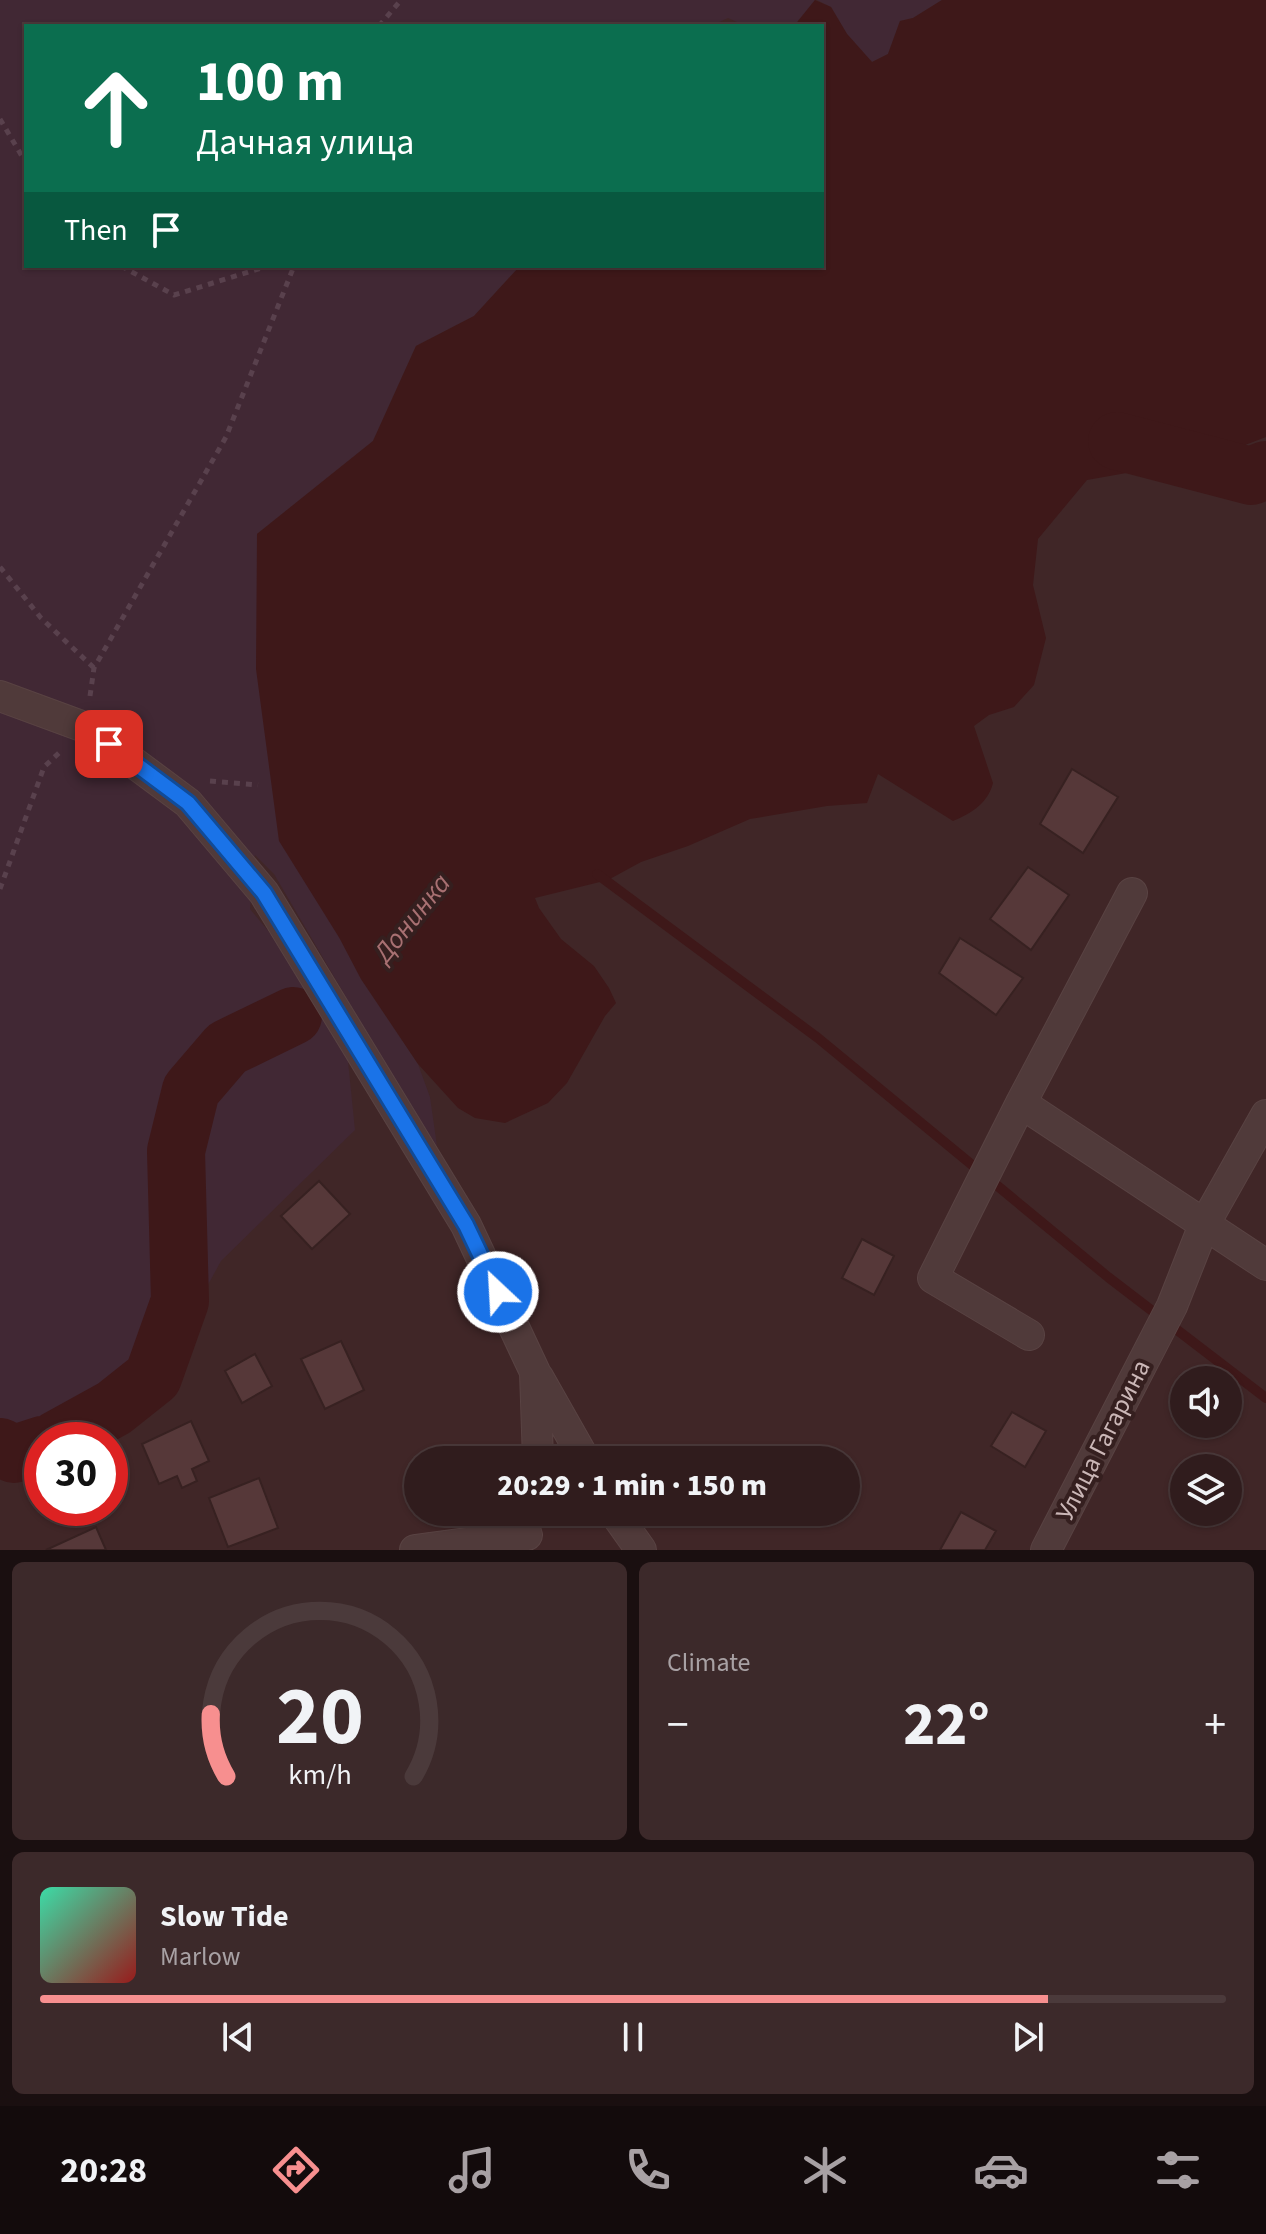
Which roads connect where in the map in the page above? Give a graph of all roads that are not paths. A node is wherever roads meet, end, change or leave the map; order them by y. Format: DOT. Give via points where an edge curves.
graph roads {
  1 [pos="0,696"];
  2 [pos="1132,893"];
  3 [pos="1021,1103"];
  4 [pos="1266,1115"];
  5 [pos="1204,1225"];
  6 [pos="1266,1265"];
  7 [pos="1029,1335"];
  8 [pos="535,1372"];
  9 [pos="538,1446"];
  10 [pos="577,1446"];
  11 [pos="624,1526"];
  12 [pos="527,1532"];
  13 [pos="415,1550"];
  14 [pos="641,1550"];
  15 [pos="1046,1550"];
  1 -- 8 [label="street" via="87,728 188,803 264,893 466,1225"];
  2 -- 3 [label="street"];
  3 -- 5 [label="street"];
  3 -- 7 [label="street" via="933,1278"];
  4 -- 5 [label="street, Улица Гагарина"];
  5 -- 6 [label="street"];
  5 -- 15 [label="street, Улица Гагарина" via="1166,1318"];
  8 -- 9 [label="street"];
  8 -- 10 [label="street"];
  11 -- 14 [label="street"];
  12 -- 13 [label="street"];
}
